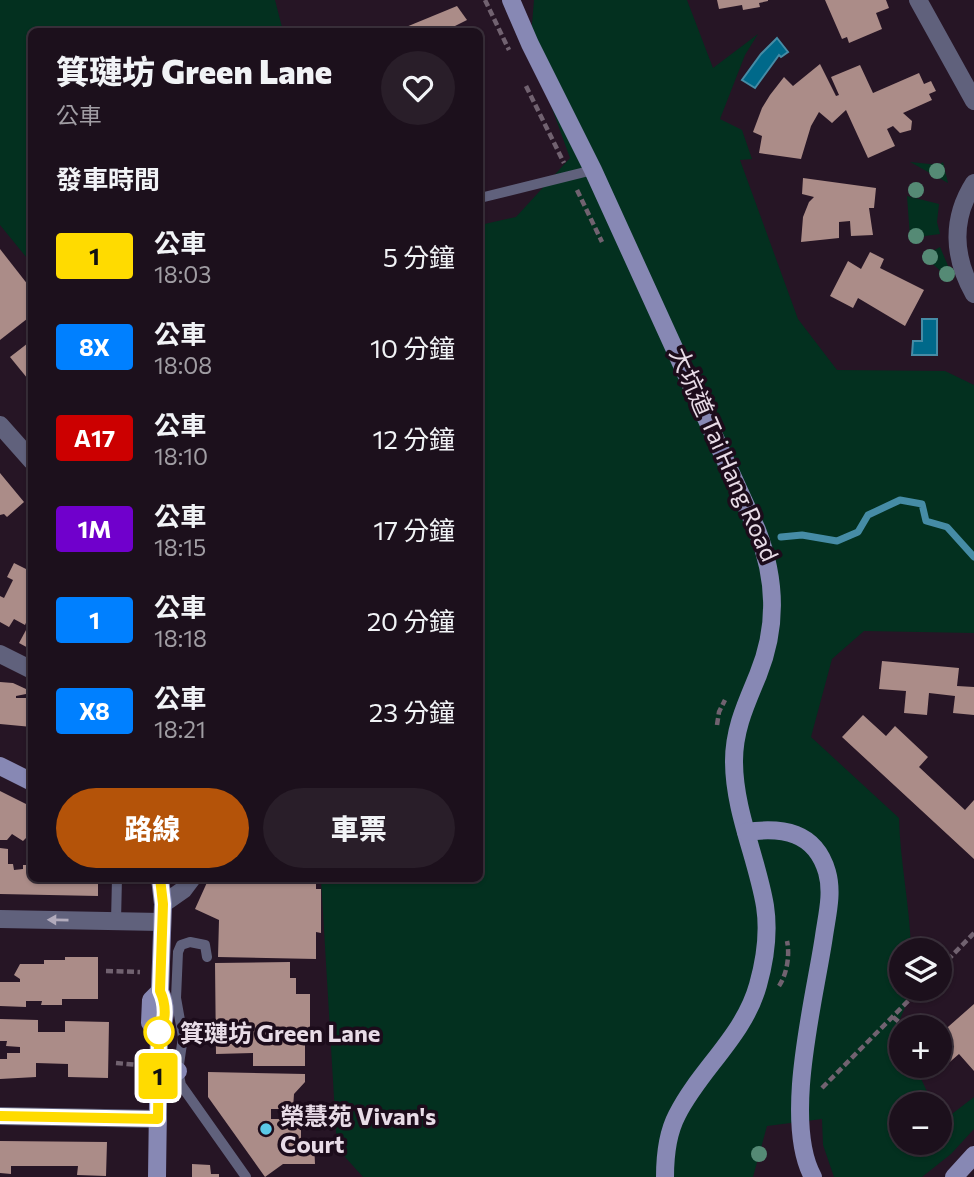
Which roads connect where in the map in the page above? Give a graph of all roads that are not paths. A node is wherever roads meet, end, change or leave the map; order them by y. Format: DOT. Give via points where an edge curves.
graph roads {
  1 [pos="511,0"];
  2 [pos="918,0"];
  3 [pos="974,100"];
  4 [pos="593,170"];
  5 [pos="974,183"];
  6 [pos="483,197"];
  7 [pos="974,294"];
  8 [pos="0,425"];
  9 [pos="28,456"];
  10 [pos="0,654"];
  11 [pos="28,668"];
  12 [pos="0,766"];
  13 [pos="28,780"];
  14 [pos="746,832"];
  15 [pos="117,882"];
  16 [pos="160,882"];
  17 [pos="189,882"];
  18 [pos="163,904"];
  19 [pos="0,919"];
  20 [pos="116,921"];
  21 [pos="161,922"];
  22 [pos="206,957"];
  23 [pos="158,1070"];
  24 [pos="178,1071"];
  25 [pos="0,1116"];
  26 [pos="158,1119"];
  27 [pos="974,1155"];
  28 [pos="157,1177"];
  29 [pos="246,1177"];
  30 [pos="665,1177"];
  31 [pos="813,1177"];
  32 [pos="954,1177"];
  1 -- 4 [label="main road, 大坑道 Tai Hang Road"];
  2 -- 3 [label="street"];
  4 -- 6 [label="lane"];
  4 -- 14 [label="main road, 大坑道 Tai Hang Road" via="757,530 769,566 773,606 768,645 735,743 736,783"];
  5 -- 7 [label="street" via="959,214 957,242"];
  8 -- 9 [label="street"];
  10 -- 11 [label="street"];
  12 -- 13 [label="main road"];
  14 -- 30 [label="main road, 大坑道 Tai Hang Road" via="765,906 761,975 746,1015 676,1116 666,1148"];
  14 -- 31 [label="main road" via="771,829 796,834 816,852 827,873 830,898 802,1072 802,1140"];
  15 -- 20 [label="lane"];
  16 -- 18 [label="main road"];
  17 -- 18 [label="street"];
  18 -- 21 [label="main road"];
  20 -- 19 [label="street, one-way"];
  20 -- 21 [label="street"];
  21 -- 23 [label="main road" via="164,1024 159,1032"];
  22 -- 24 [label="lane" via="205,945 200,943 181,945 178,952 176,998 183,1037"];
  23 -- 24 [label="main road"];
  23 -- 26 [label="main road"];
  24 -- 29 [label="lane" via="181,1085"];
  25 -- 26 [label="street" via="21,1123"];
  26 -- 28 [label="main road"];
  27 -- 32 [label="main road"];
}
